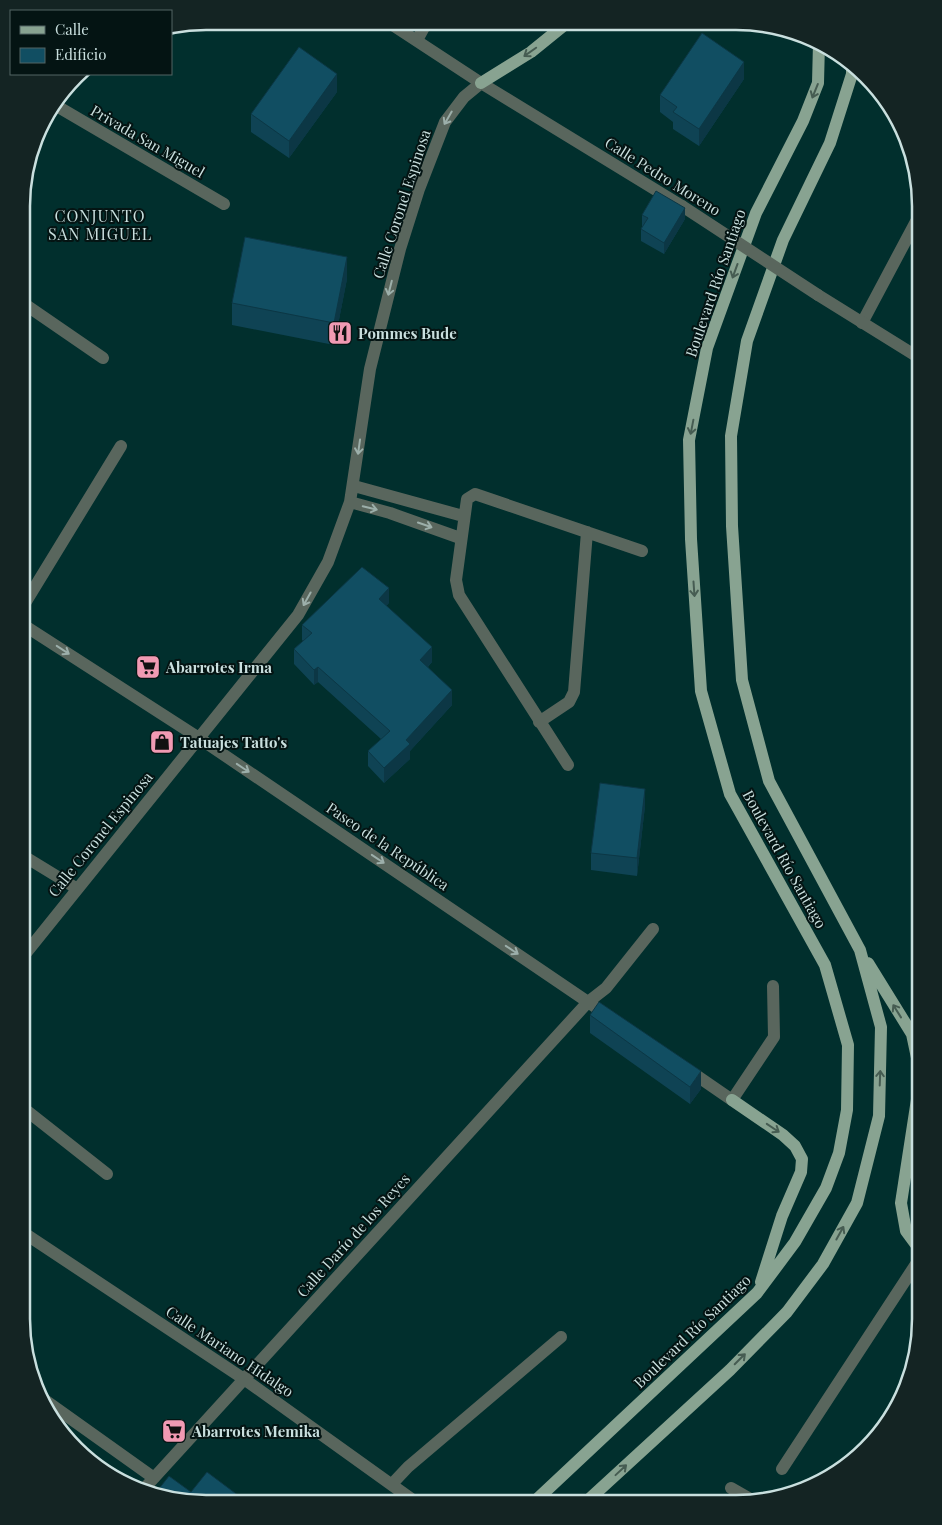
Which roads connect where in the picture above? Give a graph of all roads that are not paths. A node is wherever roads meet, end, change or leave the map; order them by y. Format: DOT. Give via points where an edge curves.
graph roads {
  1 [pos="401,30"];
  2 [pos="423,30"];
  3 [pos="558,30"];
  4 [pos="417,40"];
  5 [pos="819,51"];
  6 [pos="851,73"];
  7 [pos="481,83"];
  8 [pos="60,108"];
  9 [pos="224,204"];
  10 [pos="912,229"];
  11 [pos="30,308"];
  12 [pos="862,322"];
  13 [pos="912,353"];
  14 [pos="103,358"];
  15 [pos="121,446"];
  16 [pos="354,486"];
  17 [pos="350,502"];
  18 [pos="463,516"];
  19 [pos="587,532"];
  20 [pos="460,538"];
  21 [pos="642,551"];
  22 [pos="30,595"];
  23 [pos="30,629"];
  24 [pos="539,722"];
  25 [pos="199,738"];
  26 [pos="568,765"];
  27 [pos="30,860"];
  28 [pos="76,888"];
  29 [pos="654,929"];
  30 [pos="30,948"];
  31 [pos="860,950"];
  32 [pos="773,986"];
  33 [pos="588,1002"];
  34 [pos="620,1023"];
  35 [pos="912,1034"];
  36 [pos="676,1062"];
  37 [pos="732,1100"];
  38 [pos="30,1113"];
  39 [pos="912,1131"];
  40 [pos="107,1174"];
  41 [pos="30,1237"];
  42 [pos="912,1239"];
  43 [pos="912,1270"];
  44 [pos="757,1293"];
  45 [pos="561,1337"];
  46 [pos="244,1379"];
  47 [pos="54,1406"];
  48 [pos="782,1469"];
  49 [pos="154,1478"];
  50 [pos="392,1484"];
  51 [pos="147,1485"];
  52 [pos="731,1488"];
  53 [pos="406,1495"];
  54 [pos="542,1495"];
  55 [pos="594,1495"];
  56 [pos="743,1495"];
  1 -- 4 [label="street, Calle Pedro Moreno"];
  2 -- 4 [label="street"];
  3 -- 7 [label="main road, one-way" via="531,52"];
  4 -- 7 [label="street, Calle Pedro Moreno"];
  5 -- 44 [label="main road, Boulevard Río Santiago, one-way" via="818,83 803,121 756,213 707,348 689,440 691,539 701,690 730,794 825,965 848,1045 847,1110 839,1153 826,1188 795,1242"];
  6 -- 31 [label="main road, Boulevard Río Santiago" via="830,143 784,240 747,341 731,436 732,516 742,680 769,781"];
  7 -- 12 [label="street, Calle Pedro Moreno, bridge" via="682,206"];
  7 -- 16 [label="street, Calle Coronel Espinosa, one-way" via="464,97 445,122 400,249 370,369"];
  8 -- 9 [label="street, Privada San Miguel"];
  10 -- 12 [label="street"];
  11 -- 14 [label="street"];
  12 -- 13 [label="street, Calle Pedro Moreno"];
  15 -- 22 [label="street"];
  16 -- 17 [label="street, Calle Coronel Espinosa"];
  16 -- 18 [label="street"];
  17 -- 20 [label="street, one-way"];
  17 -- 25 [label="street, Calle Coronel Espinosa, one-way" via="328,562 298,616"];
  18 -- 19 [label="street" via="467,499 475,494"];
  18 -- 20 [label="street"];
  19 -- 21 [label="street"];
  19 -- 24 [label="street" via="574,692 569,702"];
  20 -- 24 [label="street" via="456,580 459,595"];
  23 -- 25 [label="street, Paseo de la República, one-way"];
  24 -- 26 [label="street"];
  25 -- 28 [label="street, Calle Coronel Espinosa"];
  25 -- 33 [label="street, Paseo de la República, one-way"];
  27 -- 28 [label="street"];
  28 -- 30 [label="street, Calle Coronel Espinosa"];
  29 -- 33 [label="street, Calle Darío de los Reyes" via="606,988"];
  35 -- 31 [label="main road, one-way"];
  55 -- 31 [label="main road, Boulevard Río Santiago, one-way" via="730,1370 787,1312 823,1264 857,1203 879,1116 882,1027"];
  32 -- 37 [label="street" via="774,1037"];
  33 -- 34 [label="street, Paseo de la República"];
  33 -- 46 [label="street, Calle Darío de los Reyes"];
  36 -- 37 [label="street"];
  37 -- 44 [label="main road, one-way" via="783,1135 796,1146 802,1159 801,1172 782,1216"];
  38 -- 40 [label="street"];
  39 -- 42 [label="main road" via="901,1202 906,1231"];
  41 -- 46 [label="street, Calle Mariano Hidalgo"];
  43 -- 48 [label="street"];
  44 -- 54 [label="main road, Boulevard Río Santiago"];
  45 -- 50 [label="street" via="408,1466"];
  46 -- 49 [label="street, Calle Darío de los Reyes"];
  46 -- 50 [label="street, Calle Mariano Hidalgo"];
  47 -- 49 [label="street"];
  49 -- 51 [label="street, Calle Darío de los Reyes"];
  50 -- 53 [label="street, Calle Mariano Hidalgo"];
  52 -- 56 [label="street"];
}
